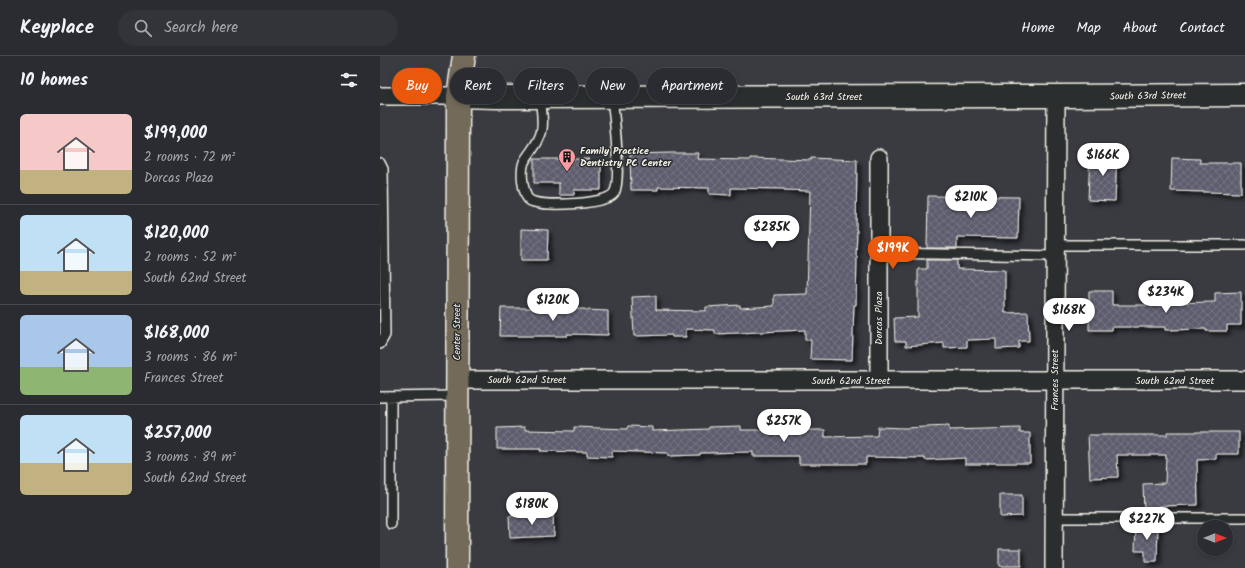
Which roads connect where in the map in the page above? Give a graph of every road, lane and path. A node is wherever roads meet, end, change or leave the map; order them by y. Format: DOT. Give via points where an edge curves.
graph roads {
  1 [pos="452,56"];
  2 [pos="464,56"];
  3 [pos="454,68"];
  4 [pos="462,68"];
  5 [pos="1245,95"];
  6 [pos="380,96"];
  7 [pos="450,96"];
  8 [pos="1056,96"];
  9 [pos="639,97"];
  10 [pos="458,104"];
  11 [pos="540,104"];
  12 [pos="613,104"];
  13 [pos="879,158"];
  14 [pos="380,163"];
  15 [pos="1245,245"];
  16 [pos="1055,251"];
  17 [pos="879,253"];
  18 [pos="380,344"];
  19 [pos="1245,380"];
  20 [pos="879,381"];
  21 [pos="1054,381"];
  22 [pos="457,388"];
  23 [pos="380,397"];
  24 [pos="391,397"];
  25 [pos="1054,518"];
  26 [pos="1245,518"];
  27 [pos="391,524"];
  28 [pos="457,568"];
  29 [pos="1054,568"];
  1 -- 3 [label="main road, Center Street"];
  2 -- 4 [label="main road, Center Street"];
  5 -- 8 [label="street, South 63rd Street"];
  6 -- 7 [label="street, South 63rd Street"];
  8 -- 9 [label="street, South 63rd Street"];
  8 -- 16 [label="street, Frances Street"];
  10 -- 22 [label="main road, Center Street"];
  11 -- 12 [label="lane" via="542,128 524,165 525,192 527,198 534,202 567,204 595,202 614,193 618,172"];
  13 -- 17 [label="street, Dorcas Plaza"];
  14 -- 18 [label="lane" via="383,169 385,335"];
  15 -- 16 [label="lane"];
  16 -- 17 [label="lane"];
  16 -- 21 [label="street, Frances Street"];
  17 -- 20 [label="street, Dorcas Plaza"];
  19 -- 21 [label="street, South 62nd Street"];
  20 -- 21 [label="street, South 62nd Street"];
  20 -- 22 [label="street, South 62nd Street"];
  21 -- 25 [label="street, Frances Street"];
  22 -- 24 [label="lane"];
  22 -- 28 [label="main road, Center Street"];
  23 -- 24 [label="lane"];
  24 -- 27 [label="lane"];
  25 -- 26 [label="lane"];
  25 -- 29 [label="street, Frances Street"];
}
